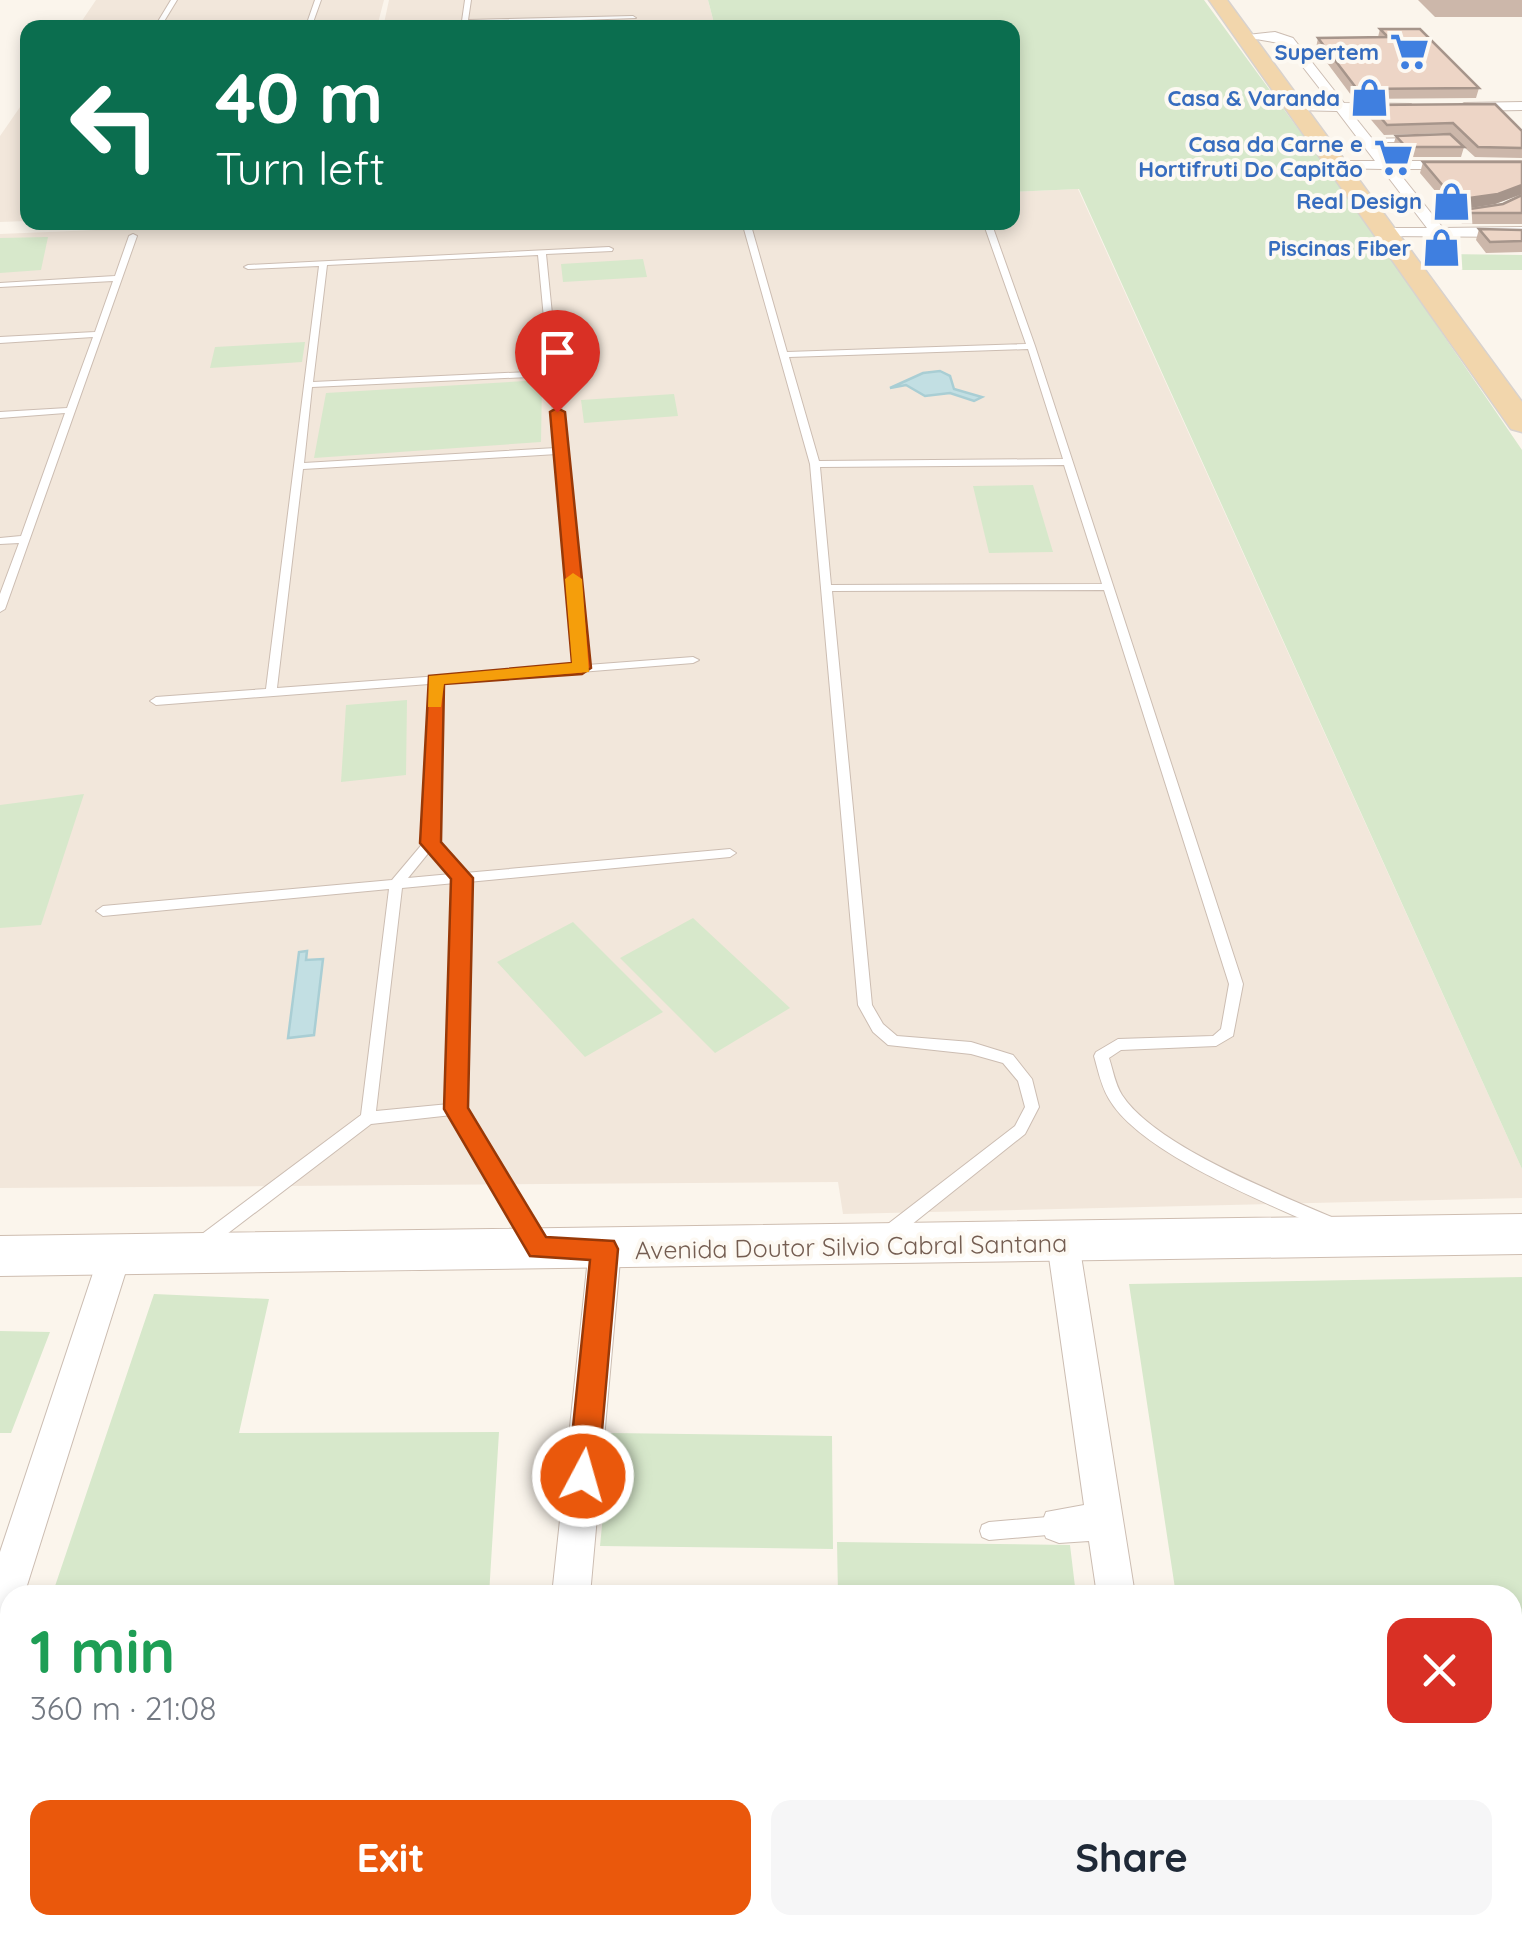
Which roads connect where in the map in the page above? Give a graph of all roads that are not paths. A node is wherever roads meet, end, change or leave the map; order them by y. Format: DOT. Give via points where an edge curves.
graph roads {
  1 [pos="630,0"];
  2 [pos="1218,0"];
  3 [pos="632,18"];
  4 [pos="584,20"];
  5 [pos="1244,36"];
  6 [pos="1291,71"];
  7 [pos="1522,106"];
  8 [pos="1341,107"];
  9 [pos="1413,107"];
  10 [pos="1450,107"];
  11 [pos="1296,108"];
  12 [pos="1367,140"];
  13 [pos="1414,140"];
  14 [pos="1522,164"];
  15 [pos="1339,165"];
  16 [pos="1386,165"];
  17 [pos="1486,212"];
  18 [pos="1433,226"];
  19 [pos="748,230"];
  20 [pos="990,230"];
  21 [pos="1522,232"];
  22 [pos="1389,233"];
  23 [pos="133,236"];
  24 [pos="609,249"];
  25 [pos="542,252"];
  26 [pos="322,263"];
  27 [pos="248,267"];
  28 [pos="118,278"];
  29 [pos="0,284"];
  30 [pos="98,334"];
  31 [pos="0,340"];
  32 [pos="1031,346"];
  33 [pos="784,355"];
  34 [pos="1479,364"];
  35 [pos="554,373"];
  36 [pos="308,385"];
  37 [pos="1522,406"];
  38 [pos="71,410"];
  39 [pos="0,414"];
  40 [pos="1522,423"];
  41 [pos="561,451"];
  42 [pos="1068,462"];
  43 [pos="815,464"];
  44 [pos="298,466"];
  45 [pos="25,539"];
  46 [pos="0,541"];
  47 [pos="1106,587"];
  48 [pos="828,588"];
  49 [pos="0,609"];
  50 [pos="693,660"];
  51 [pos="582,668"];
  52 [pos="435,680"];
  53 [pos="271,692"];
  54 [pos="156,701"];
  55 [pos="430,843"];
  56 [pos="730,853"];
  57 [pos="462,878"];
  58 [pos="396,884"];
  59 [pos="102,911"];
  60 [pos="456,1109"];
  61 [pos="368,1118"];
  62 [pos="1522,1234"];
  63 [pos="1358,1237"];
  64 [pos="1062,1244"];
  65 [pos="873,1246"];
  66 [pos="539,1248"];
  67 [pos="605,1249"];
  68 [pos="192,1252"];
  69 [pos="115,1255"];
  70 [pos="0,1256"];
  71 [pos="1105,1522"];
  72 [pos="1060,1525"];
  73 [pos="989,1531"];
  74 [pos="8,1585"];
  75 [pos="573,1585"];
  76 [pos="1114,1585"];
  1 -- 3 [label="lane"];
  2 -- 5 [label="main road"];
  3 -- 4 [label="lane"];
  5 -- 6 [label="main road"];
  5 -- 6 [label="street" via="1288,40"];
  6 -- 8 [label="street"];
  6 -- 11 [label="main road"];
  7 -- 10 [label="street"];
  8 -- 9 [label="street"];
  8 -- 11 [label="street"];
  8 -- 12 [label="street"];
  11 -- 15 [label="main road"];
  12 -- 13 [label="lane"];
  12 -- 16 [label="street"];
  14 -- 16 [label="street"];
  15 -- 16 [label="street"];
  15 -- 22 [label="main road"];
  16 -- 18 [label="street"];
  17 -- 18 [label="lane"];
  18 -- 21 [label="street"];
  18 -- 22 [label="street"];
  19 -- 33 [label="lane"];
  20 -- 32 [label="lane"];
  22 -- 34 [label="main road"];
  23 -- 28 [label="lane"];
  24 -- 25 [label="lane"];
  25 -- 26 [label="lane"];
  25 -- 35 [label="lane"];
  26 -- 27 [label="lane"];
  26 -- 36 [label="lane"];
  28 -- 29 [label="lane"];
  28 -- 30 [label="lane"];
  30 -- 31 [label="lane"];
  30 -- 38 [label="lane"];
  32 -- 33 [label="lane"];
  32 -- 42 [label="lane"];
  33 -- 43 [label="lane"];
  34 -- 37 [label="main road"];
  34 -- 40 [label="main road"];
  35 -- 36 [label="lane"];
  35 -- 41 [label="lane"];
  36 -- 44 [label="lane"];
  38 -- 39 [label="lane"];
  38 -- 45 [label="lane"];
  41 -- 44 [label="lane"];
  41 -- 51 [label="lane"];
  42 -- 43 [label="lane"];
  42 -- 47 [label="lane"];
  43 -- 48 [label="lane"];
  44 -- 53 [label="lane"];
  45 -- 46 [label="lane"];
  45 -- 49 [label="lane"];
  47 -- 48 [label="lane"];
  47 -- 63 [label="lane" via="1236,984 1228,1032 1216,1042 1118,1045 1101,1056 1116,1099 1160,1138 1232,1180"];
  48 -- 65 [label="lane" via="865,1004 893,1042 971,1048 1008,1059 1025,1079 1032,1107 1020,1130"];
  50 -- 51 [label="lane"];
  51 -- 52 [label="lane"];
  52 -- 53 [label="lane"];
  52 -- 55 [label="lane"];
  53 -- 54 [label="lane"];
  55 -- 57 [label="lane"];
  55 -- 58 [label="lane"];
  56 -- 57 [label="lane"];
  57 -- 58 [label="lane"];
  57 -- 60 [label="lane"];
  58 -- 59 [label="lane"];
  58 -- 61 [label="lane"];
  60 -- 61 [label="lane"];
  60 -- 66 [label="lane"];
  61 -- 68 [label="lane"];
  62 -- 63 [label="street, Avenida Doutor Silvio Cabral Santana"];
  63 -- 64 [label="street, Avenida Doutor Silvio Cabral Santana"];
  64 -- 65 [label="street, Avenida Doutor Silvio Cabral Santana"];
  64 -- 71 [label="street"];
  65 -- 67 [label="street, Avenida Doutor Silvio Cabral Santana"];
  66 -- 67 [label="street, Avenida Doutor Silvio Cabral Santana"];
  66 -- 68 [label="street, Avenida Doutor Silvio Cabral Santana"];
  67 -- 75 [label="street"];
  68 -- 69 [label="street, Avenida Doutor Silvio Cabral Santana"];
  69 -- 70 [label="street, Avenida Doutor Silvio Cabral Santana"];
  69 -- 74 [label="street"];
  71 -- 72 [label="street"];
  71 -- 76 [label="street"];
  72 -- 73 [label="lane"];
}
